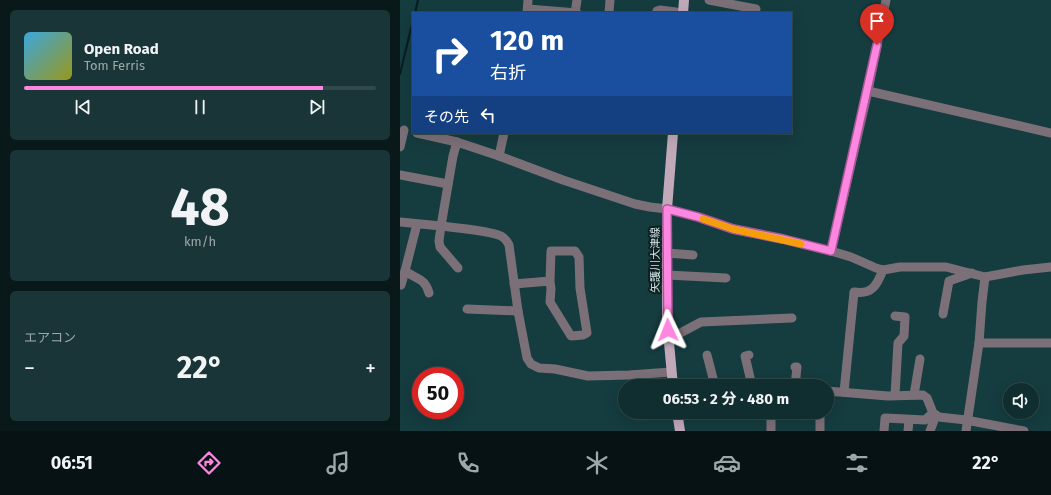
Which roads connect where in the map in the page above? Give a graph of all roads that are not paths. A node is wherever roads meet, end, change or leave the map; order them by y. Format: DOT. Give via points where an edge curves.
graph roads {
  1 [pos="577,0"];
  2 [pos="610,0"];
  3 [pos="684,0"];
  4 [pos="709,0"];
  5 [pos="886,0"];
  6 [pos="528,8"];
  7 [pos="756,9"];
  8 [pos="566,12"];
  9 [pos="576,12"];
  10 [pos="609,12"];
  11 [pos="657,12"];
  12 [pos="675,12"];
  13 [pos="683,12"];
  14 [pos="868,91"];
  15 [pos="406,130"];
  16 [pos="421,134"];
  17 [pos="504,134"];
  18 [pos="673,134"];
  19 [pos="1051,134"];
  20 [pos="457,142"];
  21 [pos="400,147"];
  22 [pos="499,156"];
  23 [pos="400,175"];
  24 [pos="448,184"];
  25 [pos="667,209"];
  26 [pos="400,222"];
  27 [pos="417,224"];
  28 [pos="441,226"];
  29 [pos="831,251"];
  30 [pos="667,252"];
  31 [pos="693,254"];
  32 [pos="1051,267"];
  33 [pos="458,268"];
  34 [pos="883,270"];
  35 [pos="405,271"];
  36 [pos="972,273"];
  37 [pos="667,275"];
  38 [pos="985,277"];
  39 [pos="726,278"];
  40 [pos="550,281"];
  41 [pos="514,284"];
  42 [pos="401,285"];
  43 [pos="429,293"];
  44 [pos="467,309"];
  45 [pos="518,311"];
  46 [pos="943,314"];
  47 [pos="895,316"];
  48 [pos="792,318"];
  49 [pos="669,339"];
  50 [pos="979,343"];
  51 [pos="1051,344"];
  52 [pos="707,355"];
  53 [pos="749,356"];
  54 [pos="920,359"];
  55 [pos="795,367"];
  56 [pos="671,372"];
  57 [pos="672,379"];
  58 [pos="712,379"];
  59 [pos="750,379"];
  60 [pos="796,379"];
  61 [pos="834,391"];
  62 [pos="844,392"];
  63 [pos="895,395"];
  64 [pos="914,395"];
  65 [pos="935,414"];
  66 [pos="678,419"];
  67 [pos="771,419"];
  68 [pos="820,419"];
  69 [pos="909,420"];
  70 [pos="966,420"];
  71 [pos="680,431"];
  72 [pos="770,431"];
  73 [pos="820,431"];
  74 [pos="884,431"];
  75 [pos="908,431"];
  76 [pos="930,431"];
  77 [pos="966,431"];
  78 [pos="1024,431"];
  1 -- 9 [label="street"];
  2 -- 10 [label="street"];
  3 -- 13 [label="main road"];
  4 -- 7 [label="street"];
  5 -- 14 [label="street"];
  6 -- 8 [label="street"];
  11 -- 12 [label="street"];
  14 -- 19 [label="street"];
  14 -- 29 [label="street"];
  15 -- 21 [label="street"];
  16 -- 20 [label="street"];
  17 -- 22 [label="street"];
  18 -- 25 [label="main road, 矢護川大津線"];
  20 -- 22 [label="street"];
  20 -- 24 [label="street"];
  22 -- 25 [label="street" via="635,204"];
  23 -- 24 [label="street"];
  24 -- 28 [label="street"];
  25 -- 29 [label="street" via="733,229"];
  25 -- 30 [label="main road, 矢護川大津線"];
  26 -- 27 [label="street"];
  27 -- 28 [label="street"];
  27 -- 35 [label="street"];
  28 -- 33 [label="street" via="440,247"];
  28 -- 41 [label="street" via="490,233 506,240 510,245"];
  29 -- 34 [label="street"];
  30 -- 31 [label="street"];
  30 -- 37 [label="main road, 矢護川大津線"];
  32 -- 38 [label="street"];
  34 -- 36 [label="street" via="900,267 946,267"];
  34 -- 62 [label="street" via="874,288 863,293 854,292"];
  35 -- 42 [label="street"];
  35 -- 43 [label="street" via="424,281"];
  36 -- 38 [label="street"];
  36 -- 46 [label="street" via="948,281"];
  37 -- 39 [label="street"];
  37 -- 49 [label="main road, 矢護川大津線"];
  38 -- 50 [label="street"];
  40 -- 40 [label="street" via="551,251 575,251 579,257 580,288 587,333 571,336 550,302"];
  40 -- 41 [label="street"];
  41 -- 45 [label="street"];
  44 -- 45 [label="street"];
  45 -- 56 [label="street" via="527,358 531,364 539,368 588,376"];
  47 -- 63 [label="street" via="905,317 904,336 898,343"];
  48 -- 49 [label="street" via="701,322"];
  49 -- 56 [label="main road, 矢護川大津線"];
  50 -- 51 [label="street"];
  50 -- 70 [label="street"];
  52 -- 58 [label="street"];
  53 -- 59 [label="street" via="745,356"];
  54 -- 64 [label="street"];
  55 -- 60 [label="street"];
  56 -- 57 [label="main road, 矢護川大津線"];
  61 -- 62 [label="street"];
  62 -- 63 [label="street"];
  63 -- 64 [label="street"];
  64 -- 65 [label="street" via="927,398"];
  65 -- 69 [label="street" via="925,420"];
  65 -- 70 [label="street" via="939,417"];
  65 -- 76 [label="street"];
  66 -- 71 [label="main road"];
  67 -- 72 [label="street"];
  68 -- 73 [label="street"];
  69 -- 74 [label="street" via="885,418"];
  69 -- 75 [label="street"];
  70 -- 77 [label="street"];
  70 -- 78 [label="street"];
}
